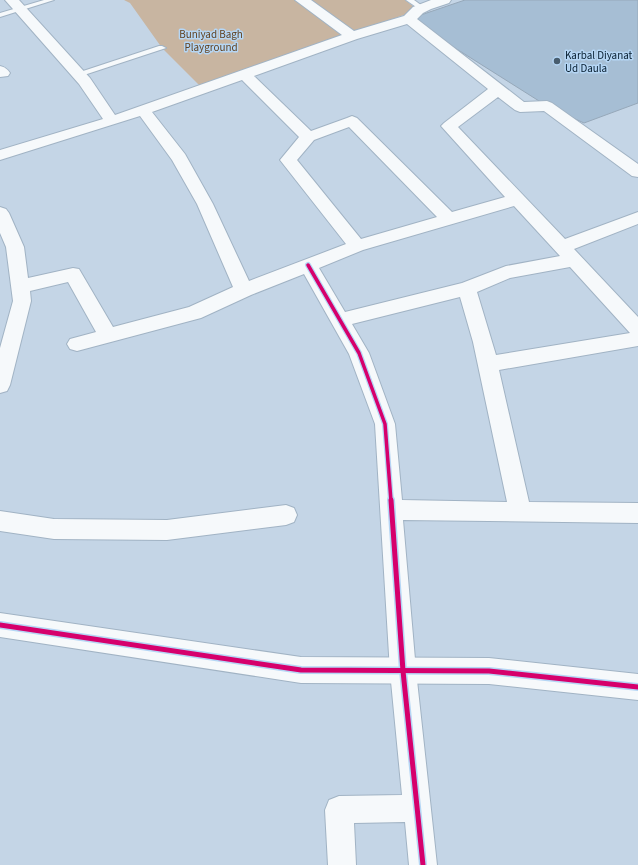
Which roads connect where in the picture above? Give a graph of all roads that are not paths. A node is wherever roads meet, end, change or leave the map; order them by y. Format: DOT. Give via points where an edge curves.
graph roads {
  1 [pos="51,0"];
  2 [pos="302,0"];
  3 [pos="409,0"];
  4 [pos="444,0"];
  5 [pos="16,5"];
  6 [pos="421,8"];
  7 [pos="0,15"];
  8 [pos="409,19"];
  9 [pos="352,36"];
  10 [pos="162,48"];
  11 [pos="78,74"];
  12 [pos="244,74"];
  13 [pos="498,90"];
  14 [pos="143,110"];
  15 [pos="112,121"];
  16 [pos="308,137"];
  17 [pos="0,155"];
  18 [pos="638,172"];
  19 [pos="517,199"];
  20 [pos="0,213"];
  21 [pos="638,218"];
  22 [pos="449,219"];
  23 [pos="357,246"];
  24 [pos="562,247"];
  25 [pos="8,252"];
  26 [pos="574,260"];
  27 [pos="308,265"];
  28 [pos="20,287"];
  29 [pos="467,289"];
  30 [pos="244,290"];
  31 [pos="340,320"];
  32 [pos="637,329"];
  33 [pos="108,336"];
  34 [pos="77,344"];
  35 [pos="488,364"];
  36 [pos="0,385"];
  37 [pos="391,510"];
  38 [pos="520,512"];
  39 [pos="638,513"];
  40 [pos="286,516"];
  41 [pos="0,521"];
  42 [pos="0,625"];
  43 [pos="403,671"];
  44 [pos="638,686"];
  45 [pos="417,808"];
  46 [pos="342,865"];
  47 [pos="423,865"];
  1 -- 5 [label="lane"];
  2 -- 9 [label="street"];
  3 -- 6 [label="lane"];
  4 -- 6 [label="street"];
  5 -- 7 [label="lane"];
  5 -- 11 [label="street"];
  6 -- 8 [label="street"];
  8 -- 9 [label="street"];
  8 -- 13 [label="street"];
  9 -- 12 [label="street"];
  10 -- 11 [label="lane"];
  11 -- 15 [label="street"];
  12 -- 14 [label="street"];
  12 -- 16 [label="street"];
  13 -- 18 [label="street" via="520,107 547,106"];
  13 -- 19 [label="street" via="449,126"];
  14 -- 15 [label="street"];
  14 -- 30 [label="street" via="179,158 201,198"];
  15 -- 17 [label="street"];
  16 -- 22 [label="street" via="352,121"];
  16 -- 23 [label="street" via="288,160"];
  19 -- 22 [label="street"];
  19 -- 24 [label="street"];
  20 -- 25 [label="street"];
  21 -- 24 [label="street"];
  22 -- 23 [label="street"];
  23 -- 27 [label="street"];
  24 -- 26 [label="street"];
  25 -- 28 [label="street"];
  26 -- 29 [label="street" via="506,272"];
  26 -- 32 [label="street"];
  27 -- 30 [label="street"];
  27 -- 31 [label="street"];
  28 -- 33 [label="street" via="73,274"];
  28 -- 36 [label="street" via="22,301"];
  29 -- 31 [label="street"];
  29 -- 35 [label="street"];
  30 -- 33 [label="street" via="194,313"];
  31 -- 37 [label="street" via="359,353 385,424"];
  32 -- 35 [label="street"];
  33 -- 34 [label="street"];
  35 -- 38 [label="street"];
  37 -- 38 [label="street"];
  37 -- 43 [label="street"];
  38 -- 39 [label="street"];
  40 -- 41 [label="street" via="167,530 54,528"];
  42 -- 43 [label="street" via="301,670"];
  43 -- 44 [label="street" via="489,672"];
  43 -- 45 [label="street"];
  45 -- 46 [label="street" via="339,810"];
  45 -- 47 [label="street"];
}
